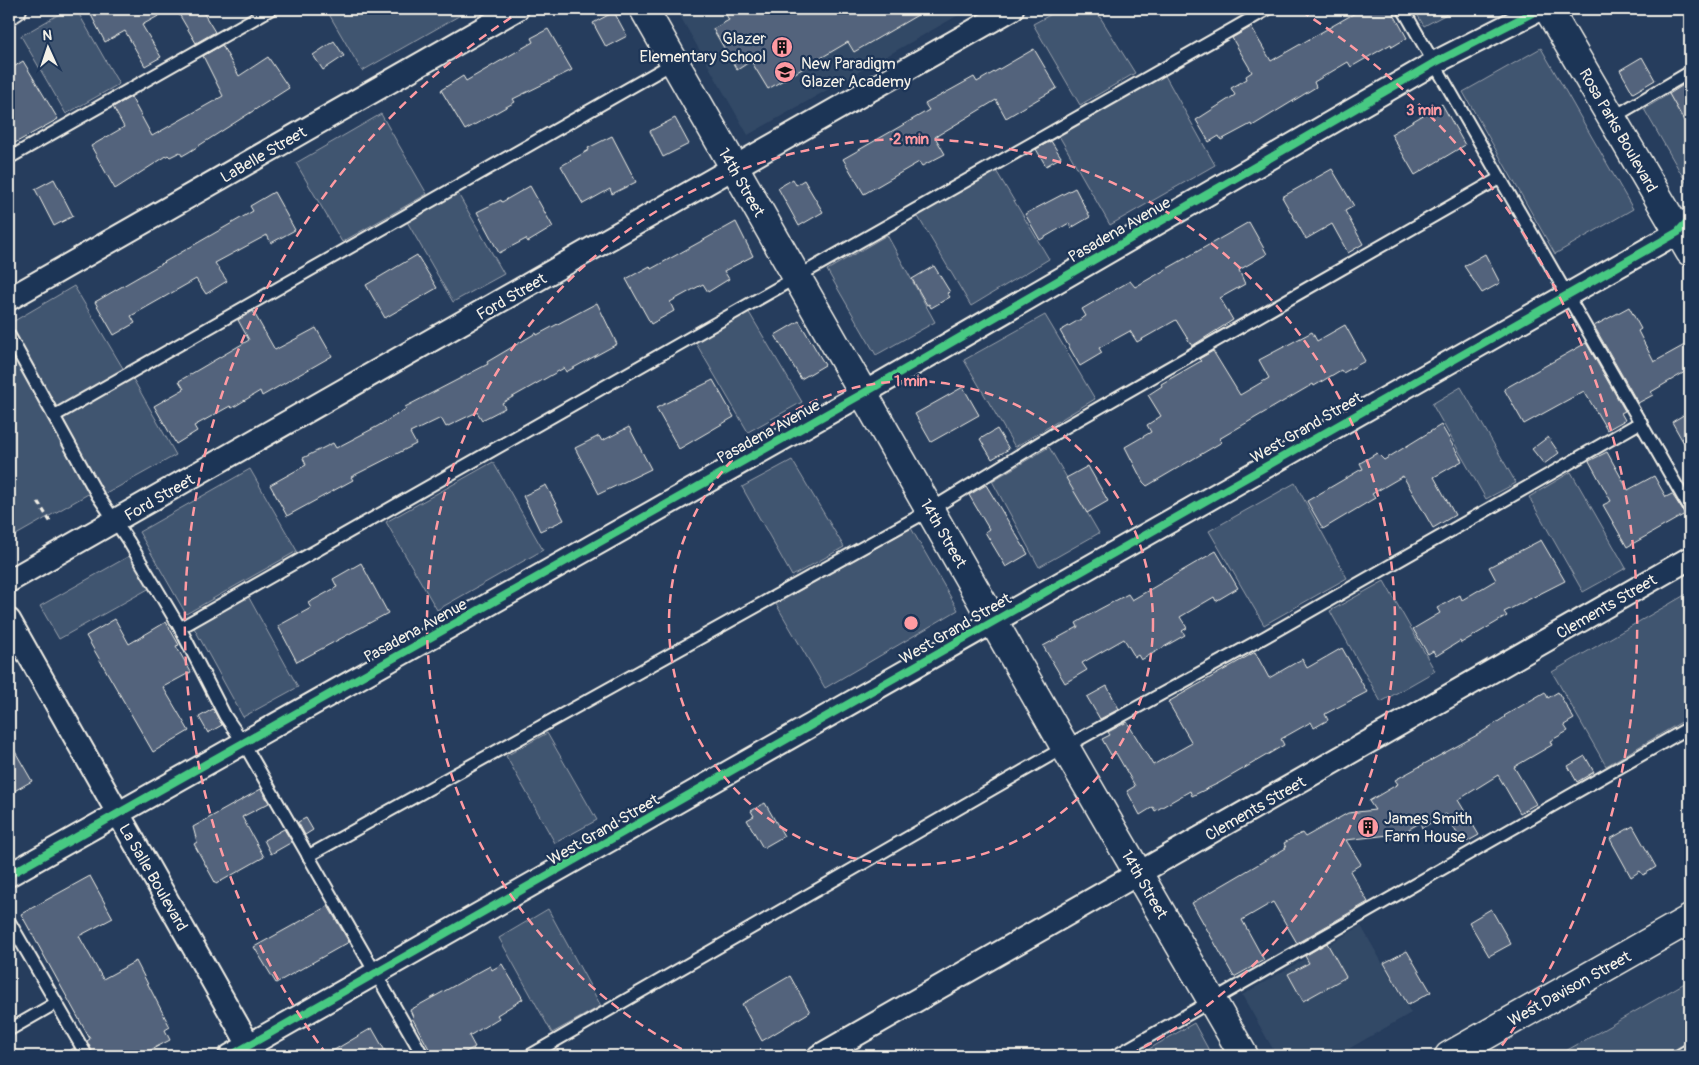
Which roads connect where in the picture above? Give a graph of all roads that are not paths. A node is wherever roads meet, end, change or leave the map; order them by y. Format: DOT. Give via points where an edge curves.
graph roads {
  1 [pos="16,9"];
  2 [pos="271,9"];
  3 [pos="517,9"];
  4 [pos="644,9"];
  5 [pos="1012,9"];
  6 [pos="1268,9"];
  7 [pos="1403,9"];
  8 [pos="1540,9"];
  9 [pos="1548,9"];
  10 [pos="9,13"];
  11 [pos="674,62"];
  12 [pos="1434,63"];
  13 [pos="1690,72"];
  14 [pos="1612,118"];
  15 [pos="9,158"];
  16 [pos="734,168"];
  17 [pos="1500,178"];
  18 [pos="1686,234"];
  19 [pos="796,277"];
  20 [pos="1566,294"];
  21 [pos="9,299"];
  22 [pos="9,335"];
  23 [pos="864,393"];
  24 [pos="54,416"];
  25 [pos="1641,422"];
  26 [pos="1690,509"];
  27 [pos="930,510"];
  28 [pos="117,522"];
  29 [pos="1690,558"];
  30 [pos="9,581"];
  31 [pos="9,620"];
  32 [pos="994,621"];
  33 [pos="180,628"];
  34 [pos="1690,727"];
  35 [pos="243,742"];
  36 [pos="1065,747"];
  37 [pos="118,814"];
  38 [pos="308,856"];
  39 [pos="1140,874"];
  40 [pos="9,875"];
  41 [pos="9,920"];
  42 [pos="1690,920"];
  43 [pos="376,974"];
  44 [pos="1212,1000"];
  45 [pos="56,1004"];
  46 [pos="9,1030"];
  47 [pos="1690,1049"];
  48 [pos="252,1051"];
  49 [pos="87,1056"];
  50 [pos="230,1056"];
  51 [pos="423,1056"];
  52 [pos="529,1056"];
  53 [pos="818,1056"];
  54 [pos="1115,1056"];
  55 [pos="1244,1056"];
  56 [pos="1449,1056"];
  57 [pos="1678,1056"];
  1 -- 10 [label="street"];
  2 -- 15 [label="lane"];
  3 -- 21 [label="street, LaBelle Street"];
  4 -- 11 [label="main road, 14th Street"];
  5 -- 16 [label="street, Ford Street"];
  6 -- 19 [label="lane"];
  7 -- 12 [label="lane"];
  8 -- 12 [label="street, Pasadena Avenue"];
  9 -- 14 [label="main road, Rosa Parks Boulevard"];
  11 -- 16 [label="main road, 14th Street"];
  11 -- 24 [label="lane"];
  12 -- 17 [label="lane"];
  12 -- 23 [label="street, Pasadena Avenue"];
  13 -- 14 [label="lane"];
  14 -- 18 [label="main road, Rosa Parks Boulevard"];
  16 -- 19 [label="main road, 14th Street"];
  16 -- 28 [label="street, Ford Street"];
  17 -- 20 [label="lane"];
  17 -- 27 [label="lane" via="1062,429"];
  18 -- 20 [label="street, West Grand Street"];
  19 -- 23 [label="main road, 14th Street"];
  19 -- 33 [label="lane"];
  20 -- 25 [label="lane"];
  20 -- 32 [label="street, West Grand Street"];
  22 -- 24 [label="lane"];
  23 -- 27 [label="main road, 14th Street"];
  23 -- 35 [label="street, Pasadena Avenue"];
  24 -- 28 [label="lane" via="104,508"];
  25 -- 26 [label="lane"];
  25 -- 36 [label="lane"];
  27 -- 32 [label="main road, 14th Street"];
  27 -- 38 [label="lane"];
  28 -- 30 [label="street, Ford Street"];
  28 -- 33 [label="lane"];
  29 -- 39 [label="street, Clements Street"];
  31 -- 37 [label="street, La Salle Boulevard"];
  32 -- 36 [label="main road, 14th Street"];
  32 -- 43 [label="street, West Grand Street"];
  33 -- 35 [label="lane" via="225,716"];
  34 -- 44 [label="lane"];
  35 -- 37 [label="street, Pasadena Avenue"];
  35 -- 38 [label="lane"];
  36 -- 39 [label="main road, 14th Street"];
  36 -- 52 [label="lane"];
  37 -- 40 [label="street, Pasadena Avenue"];
  37 -- 48 [label="street, La Salle Boulevard"];
  38 -- 43 [label="lane"];
  39 -- 44 [label="main road, 14th Street"];
  39 -- 53 [label="street, Clements Street"];
  41 -- 45 [label="lane"];
  42 -- 56 [label="main road, West Davison Street"];
  43 -- 48 [label="street, West Grand Street"];
  43 -- 51 [label="lane"];
  44 -- 54 [label="lane"];
  44 -- 55 [label="main road, 14th Street"];
  45 -- 46 [label="lane"];
  45 -- 49 [label="lane"];
  47 -- 57 [label="lane"];
  48 -- 50 [label="street, West Grand Street"];
}
